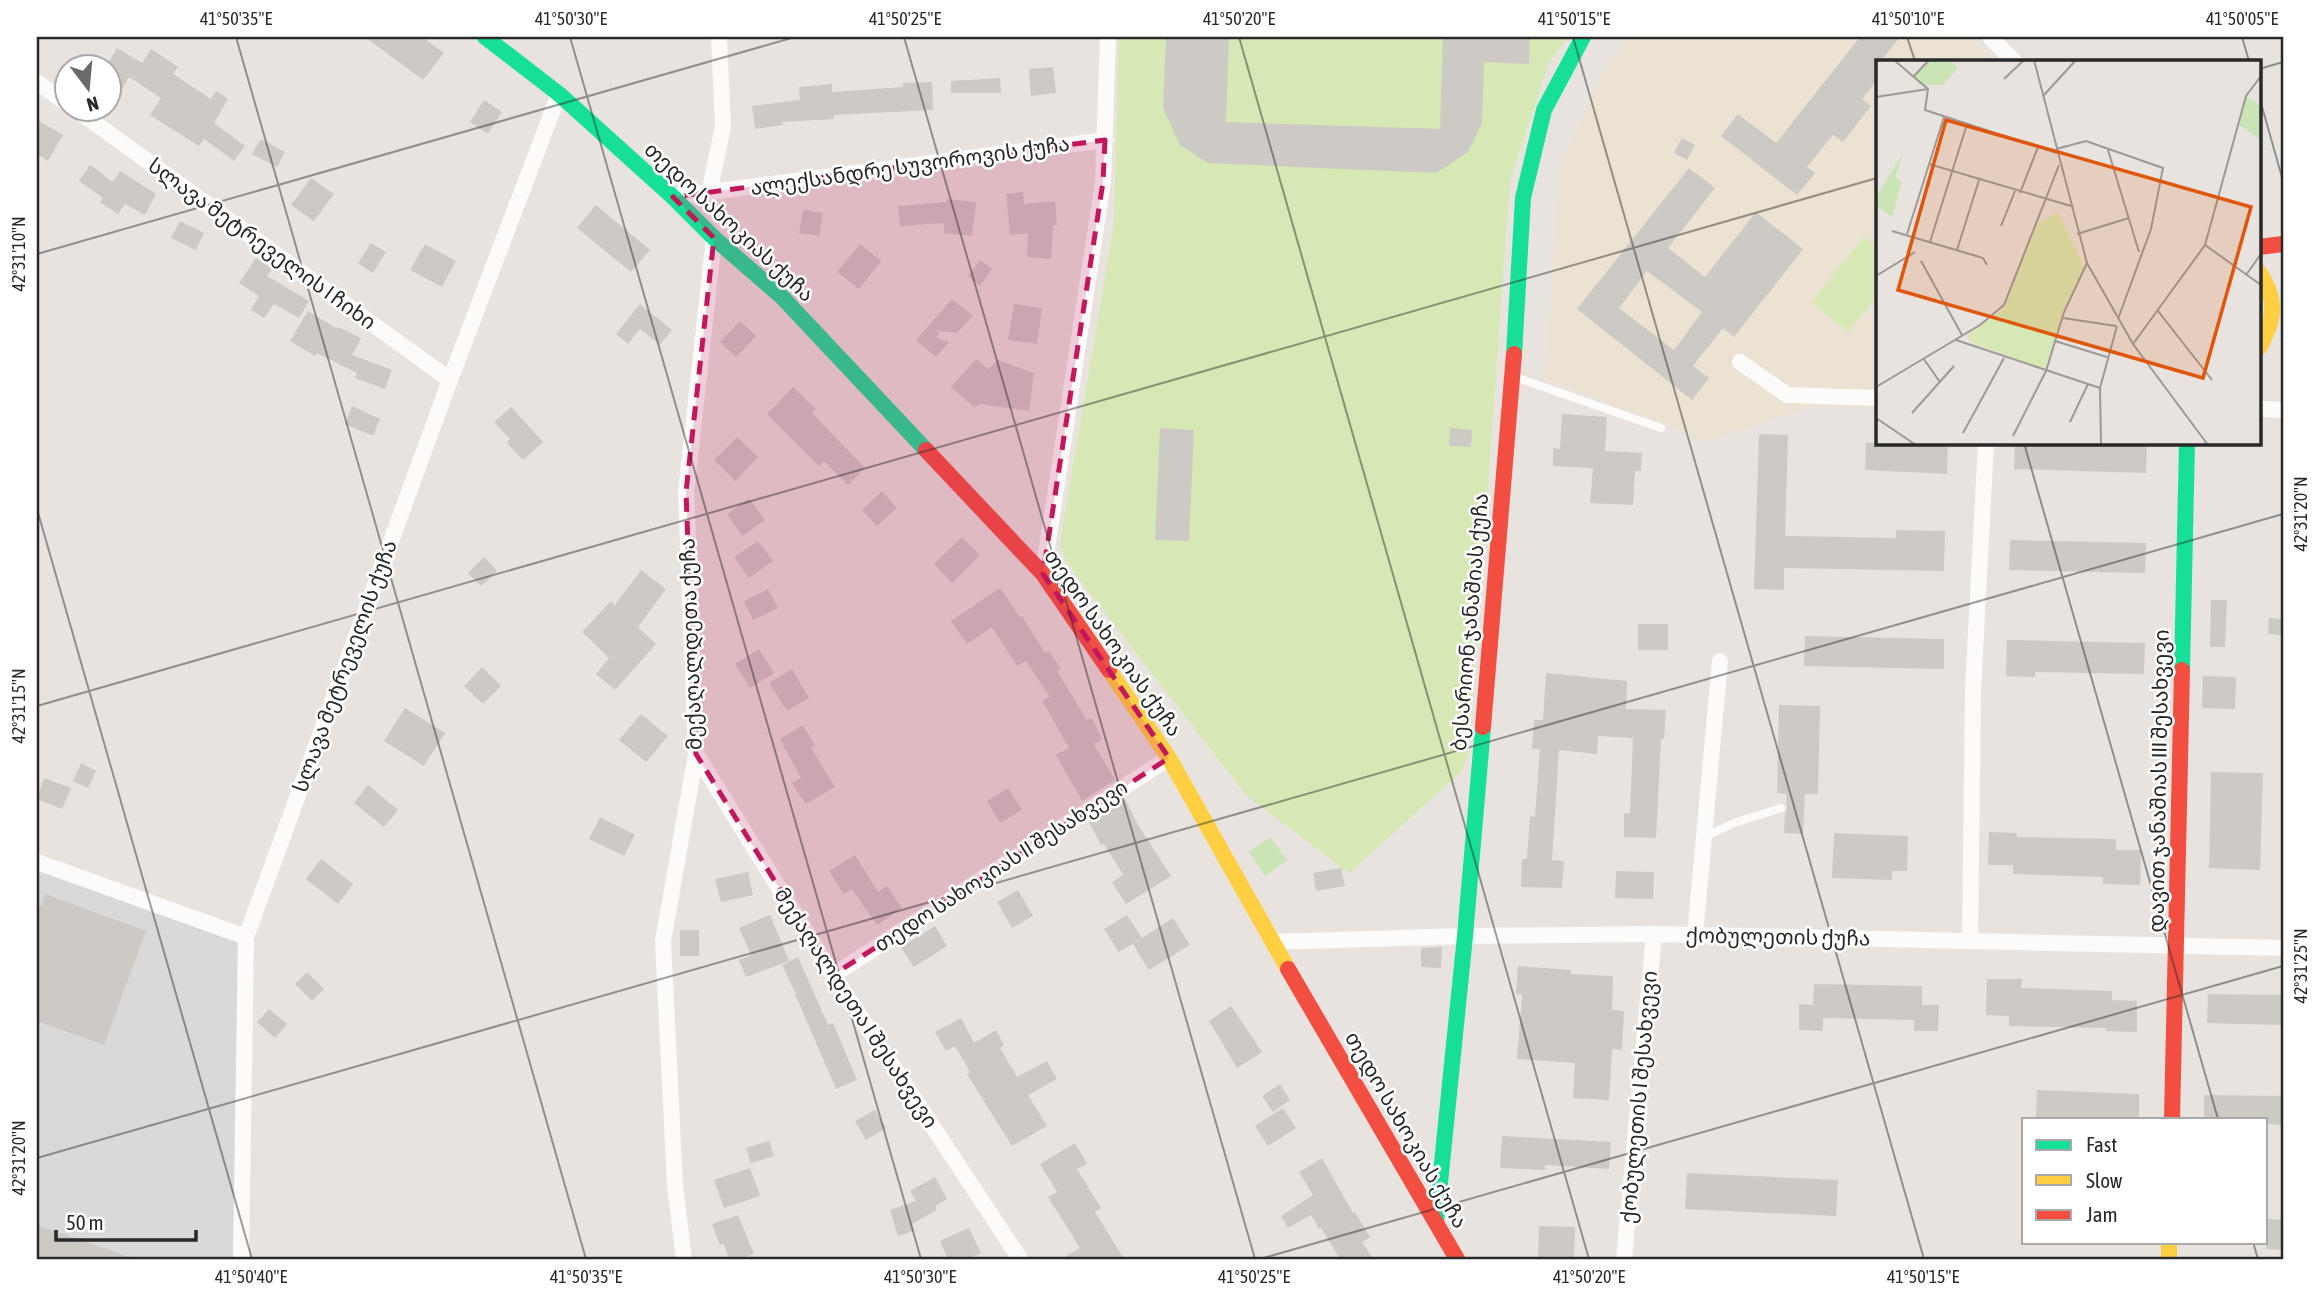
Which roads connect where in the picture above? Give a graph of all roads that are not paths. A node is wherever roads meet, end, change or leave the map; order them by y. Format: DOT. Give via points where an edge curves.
graph roads {
  1 [pos="485,37"];
  2 [pos="719,37"];
  3 [pos="1108,37"];
  4 [pos="1583,37"];
  5 [pos="1990,37"];
  6 [pos="2013,60"];
  7 [pos="37,82"];
  8 [pos="52,93"];
  9 [pos="559,94"];
  10 [pos="93,122"];
  11 [pos="1105,140"];
  12 [pos="709,193"];
  13 [pos="673,197"];
  14 [pos="714,238"];
  15 [pos="2283,244"];
  16 [pos="2260,247"];
  17 [pos="2260,273"];
  18 [pos="2283,284"];
  19 [pos="2273,306"];
  20 [pos="2260,346"];
  21 [pos="1740,362"];
  22 [pos="1513,376"];
  23 [pos="450,380"];
  24 [pos="1876,398"];
  25 [pos="2260,409"];
  26 [pos="2283,410"];
  27 [pos="1661,428"];
  28 [pos="1986,444"];
  29 [pos="2187,444"];
  30 [pos="1043,574"];
  31 [pos="1720,661"];
  32 [pos="696,754"];
  33 [pos="1169,758"];
  34 [pos="1781,808"];
  35 [pos="1704,837"];
  36 [pos="37,862"];
  37 [pos="1654,934"];
  38 [pos="1465,936"];
  39 [pos="1695,936"];
  40 [pos="246,937"];
  41 [pos="1970,940"];
  42 [pos="1272,942"];
  43 [pos="2177,945"];
  44 [pos="2283,948"];
  45 [pos="833,975"];
  46 [pos="2172,1118"];
  47 [pos="1436,1222"];
  48 [pos="241,1259"];
  49 [pos="684,1259"];
  50 [pos="1020,1259"];
  51 [pos="1457,1259"];
  52 [pos="1624,1259"];
  1 -- 9 [label="street, თედო სახოკიას ქუჩა"];
  2 -- 12 [label="street" via="723,127"];
  3 -- 11 [label="street"];
  4 -- 22 [label="street, ბესარიონ ჯანაშიას ქუჩა" via="1544,110 1523,198"];
  5 -- 6 [label="street"];
  7 -- 8 [label="street"];
  9 -- 13 [label="street, თედო სახოკიას ქუჩა"];
  9 -- 23 [label="street, სლავა მეტრეველის ქუჩა"];
  10 -- 23 [label="street, სლავა მეტრეველის I ჩიხი"];
  11 -- 12 [label="street, ალექსანდრე სუვოროვის ქუჩა"];
  11 -- 30 [label="street" via="1103,182"];
  12 -- 13 [label="street, ალექსანდრე სუვოროვის ქუჩა"];
  13 -- 14 [label="street, თედო სახოკიას ქუჩა"];
  14 -- 30 [label="street, თედო სახოკიას ქუჩა" via="782,297"];
  14 -- 32 [label="street, მექაღალდეთა ქუჩა" via="687,492"];
  15 -- 16 [label="street"];
  17 -- 19 [label="street"];
  18 -- 19 [label="street"];
  19 -- 20 [label="street" via="2274,317"];
  21 -- 24 [label="street" via="1787,395"];
  22 -- 27 [label="lane"];
  22 -- 38 [label="street, ბესარიონ ჯანაშიას ქუჩა"];
  23 -- 40 [label="street, სლავა მეტრეველის ქუჩა"];
  25 -- 26 [label="street"];
  28 -- 41 [label="street" via="1973,690"];
  29 -- 43 [label="street, დავით ჯანაშიას III შესახვევი"];
  30 -- 33 [label="street, თედო სახოკიას ქუჩა"];
  31 -- 35 [label="street"];
  32 -- 45 [label="street, მექაღალდეთა I შესახვევი"];
  32 -- 49 [label="street, მექაღალდეთა ქუჩა" via="663,941 675,1186"];
  33 -- 42 [label="street, თედო სახოკიას ქუჩა"];
  33 -- 45 [label="street, თედო სახოკიას II შესახვევი"];
  34 -- 35 [label="lane"];
  35 -- 39 [label="street"];
  36 -- 40 [label="street"];
  37 -- 38 [label="street, ქობულეთის ქუჩა"];
  37 -- 39 [label="street, ქობულეთის ქუჩა"];
  37 -- 52 [label="street, ქობულეთის I შესახვევი"];
  38 -- 42 [label="street, ქობულეთის ქუჩა"];
  38 -- 47 [label="street, ბესარიონ ჯანაშიას ქუჩა"];
  39 -- 41 [label="street, ქობულეთის ქუჩა"];
  40 -- 48 [label="street, სლავა მეტრეველის ქუჩა"];
  41 -- 43 [label="street, ქობულეთის ქუჩა"];
  42 -- 47 [label="street, თედო სახოკიას ქუჩა"];
  43 -- 44 [label="street, ქობულეთის ქუჩა"];
  43 -- 46 [label="street, დავით ჯანაშიას III შესახვევი"];
  45 -- 50 [label="street, მექაღალდეთა I შესახვევი"];
  47 -- 51 [label="street, თედო სახოკიას ქუჩა"];
}
